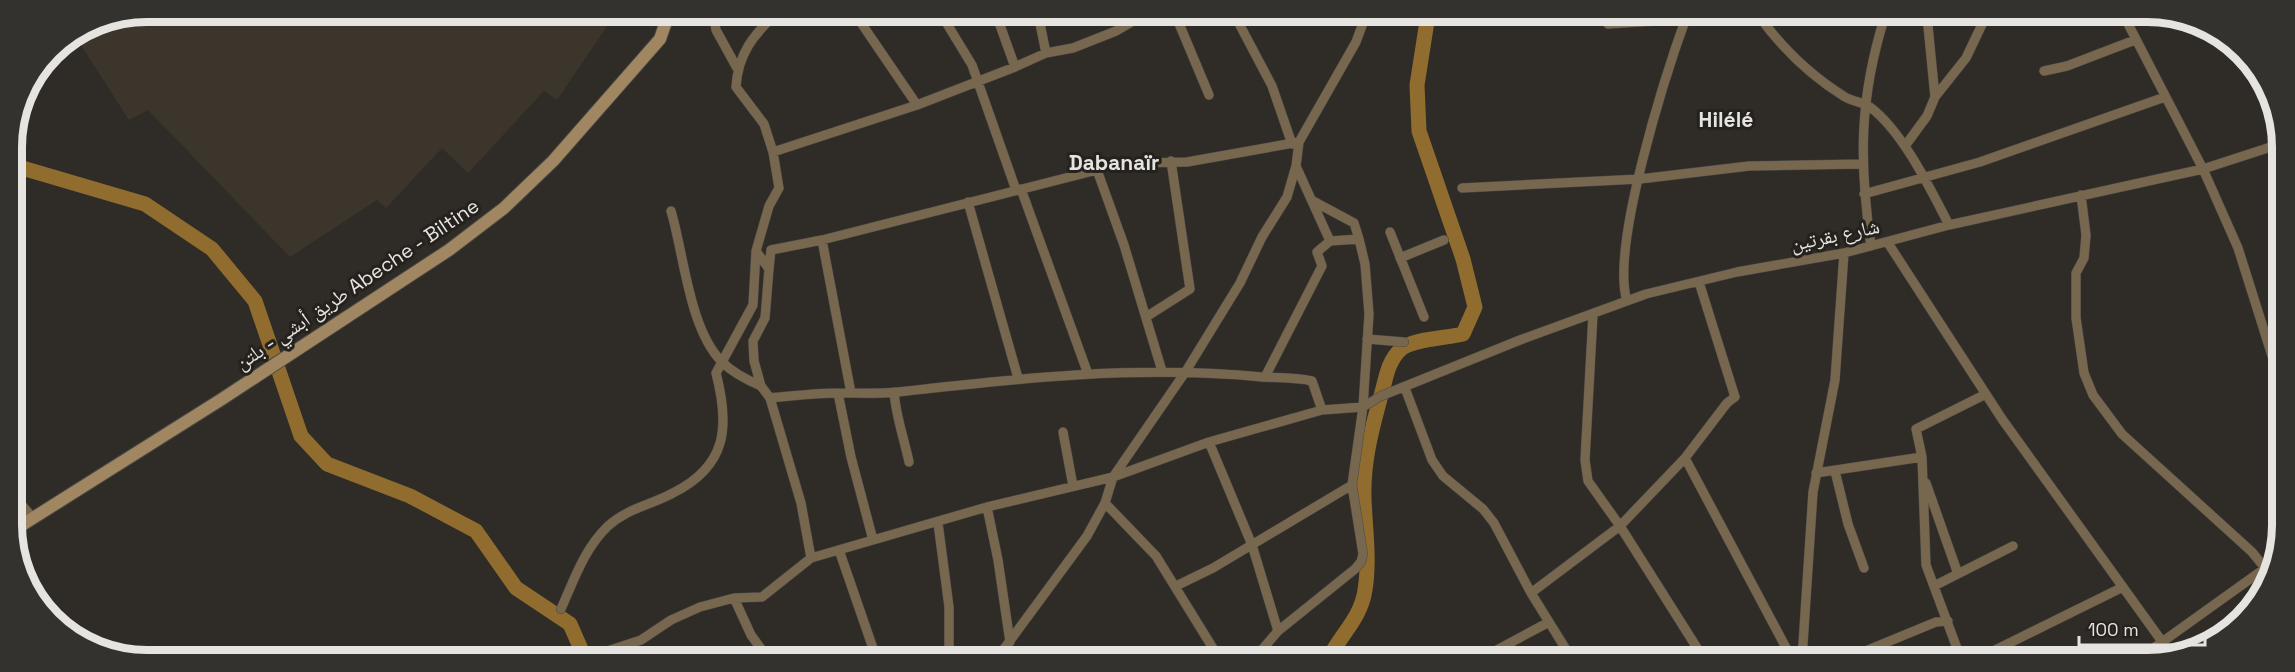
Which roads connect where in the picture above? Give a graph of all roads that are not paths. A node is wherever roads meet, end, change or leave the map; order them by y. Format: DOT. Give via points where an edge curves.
graph roads {
  1 [pos="666,22"];
  2 [pos="715,22"];
  3 [pos="768,22"];
  4 [pos="860,22"];
  5 [pos="946,22"];
  6 [pos="999,22"];
  7 [pos="1040,22"];
  8 [pos="1130,22"];
  9 [pos="1178,22"];
  10 [pos="1237,22"];
  11 [pos="1363,22"];
  12 [pos="1630,22"];
  13 [pos="1684,22"];
  14 [pos="1764,22"];
  15 [pos="1884,22"];
  16 [pos="1928,22"];
  17 [pos="1983,22"];
  18 [pos="2127,22"];
  19 [pos="1608,24"];
  20 [pos="2135,40"];
  21 [pos="1046,53"];
  22 [pos="1015,67"];
  23 [pos="737,68"];
  24 [pos="2044,71"];
  25 [pos="979,82"];
  26 [pos="1209,95"];
  27 [pos="1935,97"];
  28 [pos="2165,97"];
  29 [pos="1864,104"];
  30 [pos="917,105"];
  31 [pos="1296,143"];
  32 [pos="1905,146"];
  33 [pos="2272,147"];
  34 [pos="773,152"];
  35 [pos="1171,161"];
  36 [pos="1861,164"];
  37 [pos="1296,166"];
  38 [pos="2203,169"];
  39 [pos="1097,170"];
  40 [pos="1923,176"];
  41 [pos="1640,179"];
  42 [pos="1462,188"];
  43 [pos="1019,190"];
  44 [pos="1864,194"];
  45 [pos="2081,195"];
  46 [pos="1312,201"];
  47 [pos="968,202"];
  48 [pos="671,211"];
  49 [pos="1949,225"];
  50 [pos="1390,232"];
  51 [pos="1359,239"];
  52 [pos="822,240"];
  53 [pos="1444,240"];
  54 [pos="1330,241"];
  55 [pos="1888,243"];
  56 [pos="1871,246"];
  57 [pos="756,250"];
  58 [pos="1844,253"];
  59 [pos="1400,258"];
  60 [pos="769,269"];
  61 [pos="1699,282"];
  62 [pos="1627,301"];
  63 [pos="1593,314"];
  64 [pos="1146,317"];
  65 [pos="1424,317"];
  66 [pos="1366,339"];
  67 [pos="1404,342"];
  68 [pos="2272,346"];
  69 [pos="722,363"];
  70 [pos="1161,371"];
  71 [pos="1186,371"];
  72 [pos="1088,374"];
  73 [pos="1265,377"];
  74 [pos="1018,378"];
  75 [pos="761,386"];
  76 [pos="1405,388"];
  77 [pos="894,392"];
  78 [pos="838,393"];
  79 [pos="851,393"];
  80 [pos="1986,394"];
  81 [pos="770,398"];
  82 [pos="1363,407"];
  83 [pos="1322,411"];
  84 [pos="1063,432"];
  85 [pos="1209,442"];
  86 [pos="1922,457"];
  87 [pos="1685,458"];
  88 [pos="909,462"];
  89 [pos="1835,471"];
  90 [pos="1816,473"];
  91 [pos="1923,474"];
  92 [pos="1113,477"];
  93 [pos="1352,485"];
  94 [pos="1073,486"];
  95 [pos="1105,503"];
  96 [pos="22,505"];
  97 [pos="987,507"];
  98 [pos="33,518"];
  99 [pos="939,523"];
  100 [pos="22,525"];
  101 [pos="1620,526"];
  102 [pos="873,540"];
  103 [pos="1252,545"];
  104 [pos="2013,546"];
  105 [pos="839,550"];
  106 [pos="811,558"];
  107 [pos="1864,568"];
  108 [pos="2264,568"];
  109 [pos="1958,574"];
  110 [pos="2262,574"];
  111 [pos="1176,586"];
  112 [pos="1934,586"];
  113 [pos="2123,587"];
  114 [pos="1531,593"];
  115 [pos="734,598"];
  116 [pos="561,609"];
  117 [pos="1948,621"];
  118 [pos="1549,622"];
  119 [pos="1278,631"];
  120 [pos="1010,642"];
  121 [pos="2163,643"];
  122 [pos="2166,648"];
  123 [pos="1214,649"];
  124 [pos="1262,649"];
  125 [pos="1498,649"];
  126 [pos="1566,649"];
  127 [pos="1698,649"];
  128 [pos="1787,649"];
  129 [pos="1803,649"];
  130 [pos="1870,649"];
  131 [pos="1958,649"];
  132 [pos="1997,649"];
  133 [pos="2154,649"];
  134 [pos="617,650"];
  135 [pos="762,650"];
  136 [pos="873,650"];
  137 [pos="948,650"];
  138 [pos="1004,650"];
  1 -- 98 [label="main road, طريق أبشي - بلتن Abeche - Biltine" via="660,39 553,161 504,208 449,250"];
  2 -- 23 [label="street"];
  3 -- 23 [label="street" via="751,40"];
  4 -- 30 [label="street"];
  5 -- 25 [label="street"];
  6 -- 22 [label="street"];
  7 -- 21 [label="street"];
  8 -- 21 [label="street" via="1072,48"];
  9 -- 26 [label="street"];
  10 -- 31 [label="street" via="1272,86"];
  11 -- 31 [label="street" via="1356,42"];
  12 -- 19 [label="street"];
  13 -- 41 [label="street"];
  14 -- 29 [label="street" via="1810,72 1849,99"];
  15 -- 29 [label="street"];
  16 -- 27 [label="street"];
  17 -- 27 [label="street" via="1966,58"];
  18 -- 20 [label="street"];
  20 -- 24 [label="street"];
  20 -- 28 [label="street"];
  21 -- 22 [label="street"];
  22 -- 25 [label="street"];
  23 -- 34 [label="street" via="736,87 764,124"];
  25 -- 30 [label="street"];
  25 -- 43 [label="street"];
  27 -- 32 [label="street" via="1927,116"];
  28 -- 38 [label="street"];
  28 -- 40 [label="street" via="1980,162"];
  29 -- 32 [label="street"];
  29 -- 36 [label="street"];
  30 -- 34 [label="street"];
  31 -- 35 [label="street" via="1207,159"];
  31 -- 37 [label="street"];
  32 -- 40 [label="street"];
  33 -- 38 [label="street, شارع بقرتين"];
  34 -- 57 [label="street" via="778,188"];
  35 -- 39 [label="street" via="1114,163"];
  35 -- 64 [label="street" via="1190,289"];
  36 -- 41 [label="street" via="1749,166"];
  36 -- 44 [label="street"];
  37 -- 46 [label="street"];
  37 -- 71 [label="street" via="1287,197"];
  38 -- 45 [label="street, شارع بقرتين"];
  38 -- 68 [label="street" via="2238,248"];
  39 -- 43 [label="street"];
  39 -- 64 [label="street"];
  40 -- 44 [label="street"];
  40 -- 49 [label="street"];
  41 -- 42 [label="street"];
  41 -- 62 [label="street" via="1628,227 1622,280"];
  43 -- 47 [label="street"];
  43 -- 72 [label="street"];
  44 -- 56 [label="street"];
  45 -- 49 [label="street, شارع بقرتين"];
  45 -- 108 [label="street" via="2086,236 2084,258 2076,273 2076,318 2084,373 2093,395 2122,434"];
  46 -- 51 [label="street" via="1354,223"];
  46 -- 54 [label="street"];
  47 -- 52 [label="street"];
  47 -- 74 [label="street"];
  48 -- 69 [label="street" via="695,310 711,349"];
  49 -- 55 [label="street, شارع بقرتين"];
  50 -- 59 [label="street"];
  51 -- 54 [label="street"];
  51 -- 66 [label="street" via="1368,291"];
  52 -- 60 [label="street" via="771,250"];
  52 -- 79 [label="street"];
  53 -- 59 [label="street"];
  54 -- 73 [label="street" via="1317,252 1322,266"];
  55 -- 56 [label="street, شارع بقرتين"];
  55 -- 80 [label="street"];
  56 -- 58 [label="street, شارع بقرتين"];
  57 -- 60 [label="street"];
  57 -- 69 [label="street" via="753,305"];
  58 -- 61 [label="street, شارع بقرتين"];
  58 -- 90 [label="street" via="1835,380"];
  59 -- 65 [label="street"];
  60 -- 75 [label="street" via="765,318 753,341"];
  61 -- 62 [label="street, شارع بقرتين"];
  61 -- 87 [label="street" via="1735,397"];
  62 -- 63 [label="street, شارع بقرتين"];
  63 -- 76 [label="street, شارع بقرتين"];
  63 -- 101 [label="street" via="1585,471"];
  64 -- 70 [label="street"];
  66 -- 67 [label="street"];
  66 -- 82 [label="street"];
  69 -- 75 [label="street"];
  69 -- 116 [label="street" via="716,373 722,395 723,441 705,472 674,493 627,511 608,527 592,544"];
  70 -- 71 [label="street"];
  70 -- 72 [label="street"];
  71 -- 73 [label="street"];
  71 -- 92 [label="street"];
  72 -- 74 [label="street"];
  73 -- 83 [label="street" via="1312,381"];
  74 -- 77 [label="street"];
  75 -- 81 [label="street"];
  76 -- 82 [label="street, شارع بقرتين"];
  76 -- 114 [label="street" via="1432,460 1443,476 1494,523"];
  77 -- 79 [label="street"];
  77 -- 88 [label="street" via="896,418"];
  78 -- 79 [label="street"];
  78 -- 81 [label="street"];
  78 -- 102 [label="street" via="850,457"];
  80 -- 86 [label="street" via="1916,429"];
  80 -- 113 [label="street"];
  81 -- 106 [label="street" via="801,503"];
  82 -- 83 [label="street, شارع بقرتين"];
  82 -- 93 [label="street"];
  83 -- 85 [label="street, شارع بقرتين"];
  84 -- 94 [label="street"];
  85 -- 92 [label="street, شارع بقرتين"];
  85 -- 103 [label="street"];
  86 -- 89 [label="street"];
  86 -- 91 [label="street"];
  87 -- 101 [label="street"];
  87 -- 128 [label="street"];
  89 -- 90 [label="street"];
  89 -- 107 [label="street"];
  90 -- 129 [label="street"];
  91 -- 109 [label="street"];
  91 -- 112 [label="street" via="1926,565"];
  92 -- 94 [label="street, شارع بقرتين"];
  92 -- 95 [label="street"];
  93 -- 103 [label="street"];
  93 -- 119 [label="street" via="1361,562"];
  94 -- 97 [label="street, شارع بقرتين"];
  95 -- 111 [label="street" via="1156,556"];
  95 -- 120 [label="street" via="1087,536"];
  96 -- 98 [label="street"];
  97 -- 99 [label="street, شارع بقرتين"];
  97 -- 120 [label="street"];
  98 -- 100 [label="main road, طريق أبشي - بلتن Abeche - Biltine"];
  99 -- 102 [label="street, شارع بقرتين"];
  99 -- 137 [label="street" via="949,607"];
  101 -- 114 [label="street"];
  101 -- 127 [label="street"];
  102 -- 105 [label="street, شارع بقرتين"];
  103 -- 111 [label="street"];
  103 -- 119 [label="street"];
  104 -- 109 [label="street"];
  105 -- 106 [label="street, شارع بقرتين"];
  105 -- 136 [label="street"];
  106 -- 115 [label="street" via="762,597"];
  109 -- 112 [label="street"];
  110 -- 121 [label="street"];
  111 -- 123 [label="street"];
  112 -- 117 [label="street"];
  113 -- 121 [label="street"];
  113 -- 132 [label="street"];
  114 -- 118 [label="street"];
  115 -- 134 [label="street" via="700,607"];
  115 -- 135 [label="street"];
  117 -- 130 [label="street" via="1936,622"];
  117 -- 131 [label="street"];
  118 -- 125 [label="street"];
  118 -- 126 [label="street"];
  119 -- 124 [label="street"];
  120 -- 138 [label="street"];
  121 -- 122 [label="street"];
  121 -- 133 [label="street"];
}
